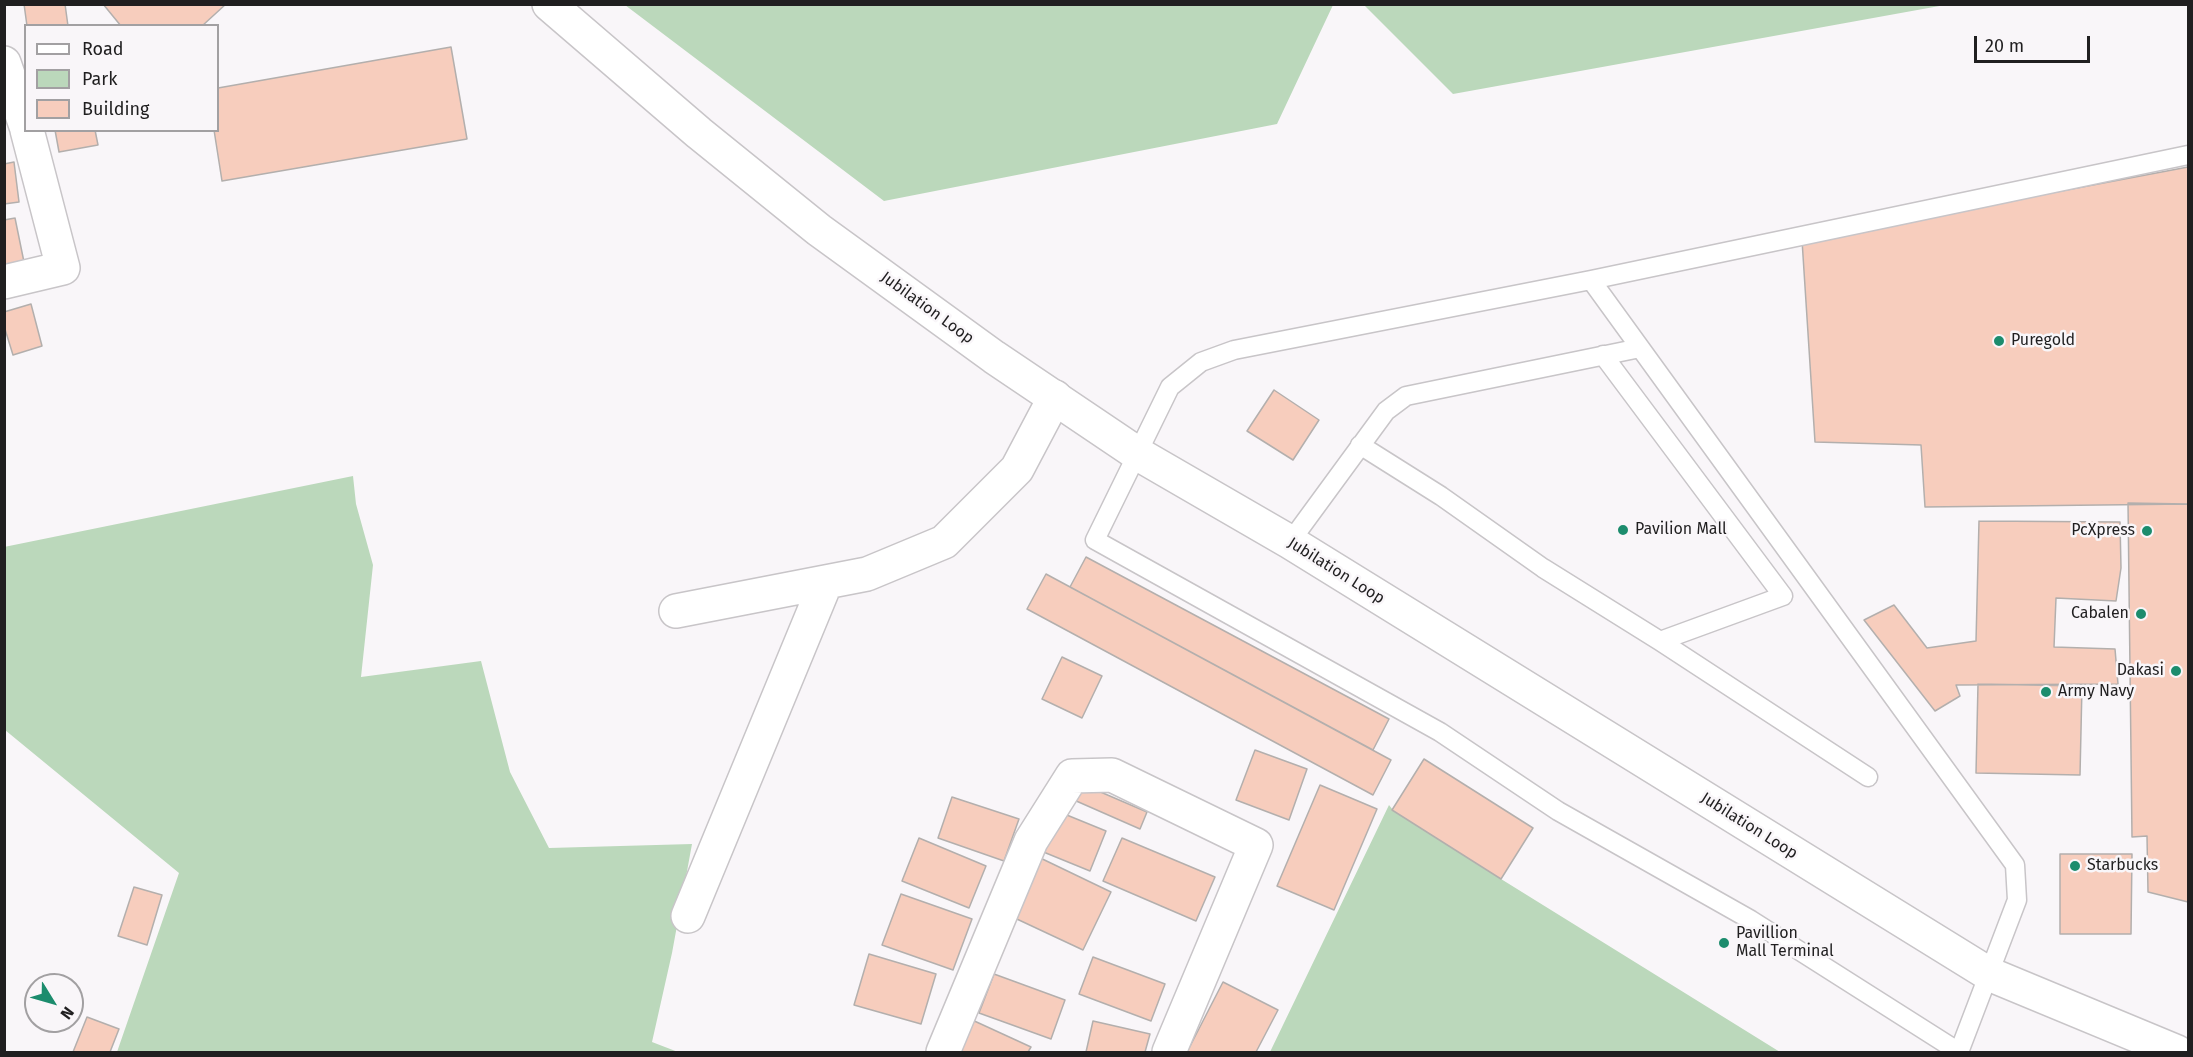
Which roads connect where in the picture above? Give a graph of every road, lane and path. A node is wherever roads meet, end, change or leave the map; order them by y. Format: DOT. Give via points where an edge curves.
graph roads {
  1 [pos="549,4"];
  2 [pos="4,63"];
  3 [pos="21,134"];
  4 [pos="2188,155"];
  5 [pos="1591,280"];
  6 [pos="4,282"];
  7 [pos="1640,348"];
  8 [pos="1603,355"];
  9 [pos="1055,397"];
  10 [pos="1360,445"];
  11 [pos="1138,454"];
  12 [pos="1290,542"];
  13 [pos="826,582"];
  14 [pos="676,611"];
  15 [pos="1660,641"];
  16 [pos="1868,777"];
  17 [pos="688,916"];
  18 [pos="1989,974"];
  19 [pos="1959,1052"];
  20 [pos="943,1053"];
  21 [pos="1169,1053"];
  22 [pos="2177,1053"];
  1 -- 9 [label="main road, Jubilation Loop" via="819,230"];
  2 -- 3 [label="main road"];
  3 -- 6 [label="main road" via="63,268"];
  4 -- 5 [label="lane"];
  5 -- 7 [label="lane"];
  5 -- 11 [label="lane" via="1234,350 1201,362 1170,387"];
  7 -- 8 [label="lane"];
  7 -- 18 [label="lane" via="2015,865 2017,900"];
  8 -- 10 [label="lane" via="1406,396 1386,411"];
  8 -- 15 [label="lane" via="1783,596"];
  9 -- 11 [label="main road, Jubilation Loop"];
  9 -- 13 [label="main road" via="1017,469 945,542 867,574"];
  10 -- 12 [label="lane"];
  10 -- 15 [label="lane"];
  11 -- 12 [label="main road, Jubilation Loop"];
  11 -- 19 [label="lane" via="1095,540 1440,732 1558,811 1751,920"];
  12 -- 18 [label="main road, Jubilation Loop"];
  13 -- 14 [label="main road"];
  13 -- 17 [label="main road"];
  15 -- 16 [label="lane"];
  18 -- 19 [label="lane"];
  18 -- 22 [label="main road, Jubilation Loop"];
  20 -- 21 [label="main road" via="1031,841 1072,776 1113,775 1256,845"];
}
